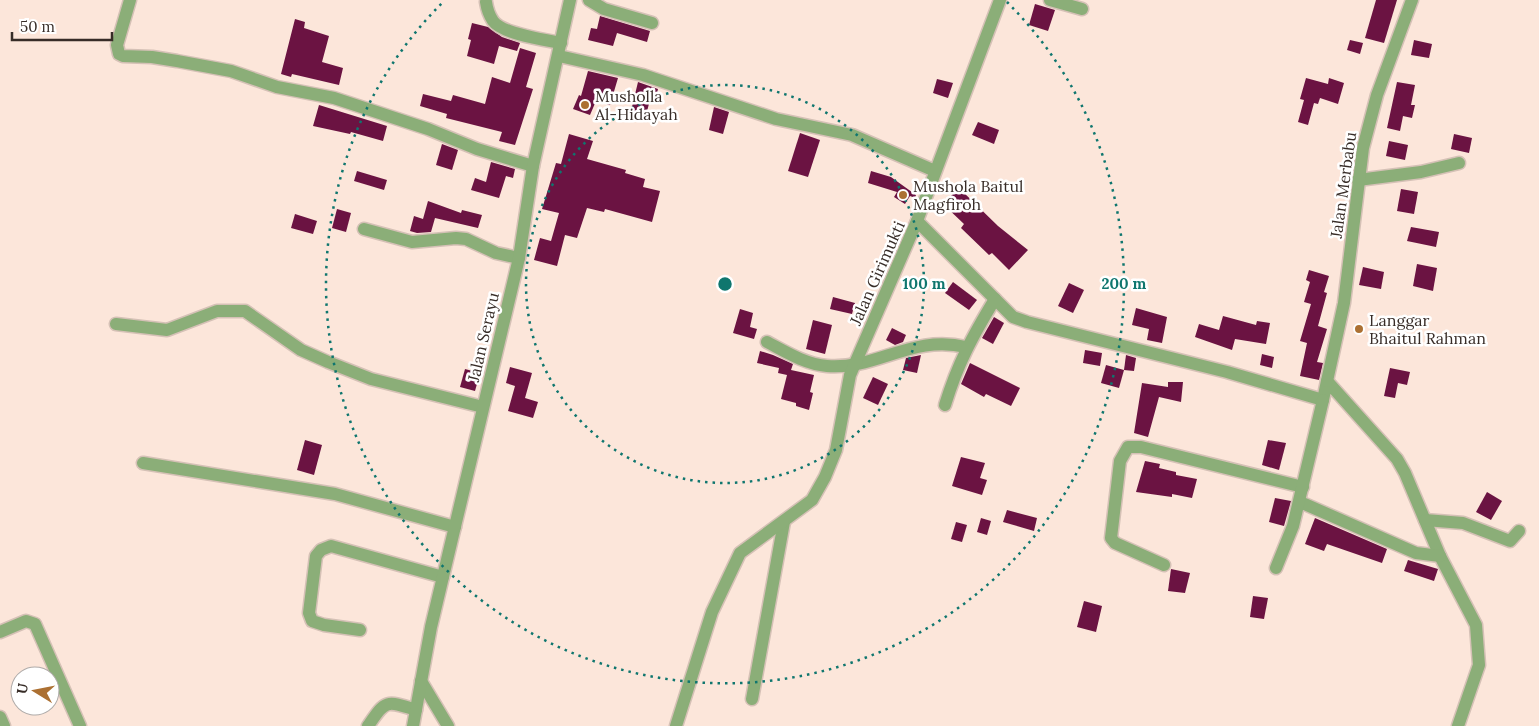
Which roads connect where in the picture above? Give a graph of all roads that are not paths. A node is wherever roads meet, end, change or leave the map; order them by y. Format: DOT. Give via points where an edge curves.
graph roads {
  1 [pos="130,0"];
  2 [pos="570,0"];
  3 [pos="589,0"];
  4 [pos="1000,0"];
  5 [pos="1050,0"];
  6 [pos="1412,0"];
  7 [pos="486,2"];
  8 [pos="1082,9"];
  9 [pos="652,23"];
  10 [pos="561,43"];
  11 [pos="559,56"];
  12 [pos="1459,163"];
  13 [pos="533,166"];
  14 [pos="936,171"];
  15 [pos="1358,180"];
  16 [pos="917,222"];
  17 [pos="364,229"];
  18 [pos="519,258"];
  19 [pos="995,299"];
  20 [pos="116,324"];
  21 [pos="767,342"];
  22 [pos="966,347"];
  23 [pos="854,365"];
  24 [pos="1327,381"];
  25 [pos="1323,400"];
  26 [pos="944,405"];
  27 [pos="483,407"];
  28 [pos="143,463"];
  29 [pos="1303,487"];
  30 [pos="1300,502"];
  31 [pos="1425,520"];
  32 [pos="784,522"];
  33 [pos="455,527"];
  34 [pos="1519,531"];
  35 [pos="1440,556"];
  36 [pos="1164,565"];
  37 [pos="1276,568"];
  38 [pos="443,577"];
  39 [pos="360,630"];
  40 [pos="0,632"];
  41 [pos="421,681"];
  42 [pos="752,698"];
  43 [pos="416,710"];
  44 [pos="0,717"];
  45 [pos="4,726"];
  46 [pos="80,726"];
  47 [pos="368,726"];
  48 [pos="413,726"];
  49 [pos="448,726"];
  50 [pos="676,726"];
  51 [pos="1458,726"];
  1 -- 13 [label="street" via="117,45 118,54 231,71 277,86 334,98"];
  2 -- 10 [label="street, Jalan Serayu"];
  3 -- 9 [label="street" via="604,9"];
  4 -- 14 [label="street, Jalan Girimukti"];
  5 -- 8 [label="street"];
  6 -- 15 [label="street, Jalan Merbabu" via="1371,115"];
  7 -- 10 [label="street" via="488,13 496,24"];
  10 -- 11 [label="street, Jalan Serayu"];
  11 -- 13 [label="street, Jalan Serayu"];
  11 -- 14 [label="street" via="643,75 776,119 852,135"];
  12 -- 15 [label="street" via="1421,172"];
  13 -- 18 [label="street, Jalan Serayu"];
  14 -- 16 [label="street, Jalan Girimukti"];
  15 -- 24 [label="street, Jalan Merbabu" via="1344,304"];
  16 -- 19 [label="street"];
  16 -- 23 [label="street, Jalan Girimukti"];
  17 -- 18 [label="street" via="412,242 456,238"];
  18 -- 27 [label="street, Jalan Serayu"];
  19 -- 22 [label="street"];
  19 -- 25 [label="street" via="1013,317 1027,322 1227,372"];
  20 -- 27 [label="street" via="167,330 217,311 245,311 301,350 328,362 371,379"];
  21 -- 23 [label="street" via="812,363"];
  22 -- 23 [label="street" via="933,343"];
  22 -- 26 [label="street"];
  23 -- 32 [label="street, Jalan Girimukti" via="836,450 825,477 812,500"];
  24 -- 25 [label="street, Jalan Merbabu"];
  24 -- 31 [label="street" via="1396,460"];
  25 -- 29 [label="street, Jalan Merbabu"];
  27 -- 33 [label="street, Jalan Serayu"];
  28 -- 33 [label="street" via="335,494"];
  29 -- 30 [label="street, Jalan Merbabu"];
  29 -- 36 [label="street" via="1128,447 1120,461 1111,538 1115,543"];
  30 -- 35 [label="street" via="1416,554"];
  30 -- 37 [label="street, Jalan Merbabu"];
  31 -- 34 [label="street" via="1473,525 1510,541"];
  31 -- 35 [label="street"];
  32 -- 42 [label="street"];
  32 -- 50 [label="street, Jalan Girimukti" via="740,553 712,612"];
  33 -- 38 [label="street, Jalan Serayu"];
  35 -- 51 [label="street" via="1476,625 1479,646 1479,665"];
  38 -- 39 [label="street" via="331,546 321,550 316,556 309,613 312,621 324,626"];
  38 -- 41 [label="street, Jalan Serayu"];
  40 -- 46 [label="street" via="26,621 35,624"];
  41 -- 43 [label="street, Jalan Serayu"];
  41 -- 49 [label="street"];
  43 -- 47 [label="street" via="392,702 383,705"];
  43 -- 48 [label="street, Jalan Serayu"];
  44 -- 45 [label="street"];
}
